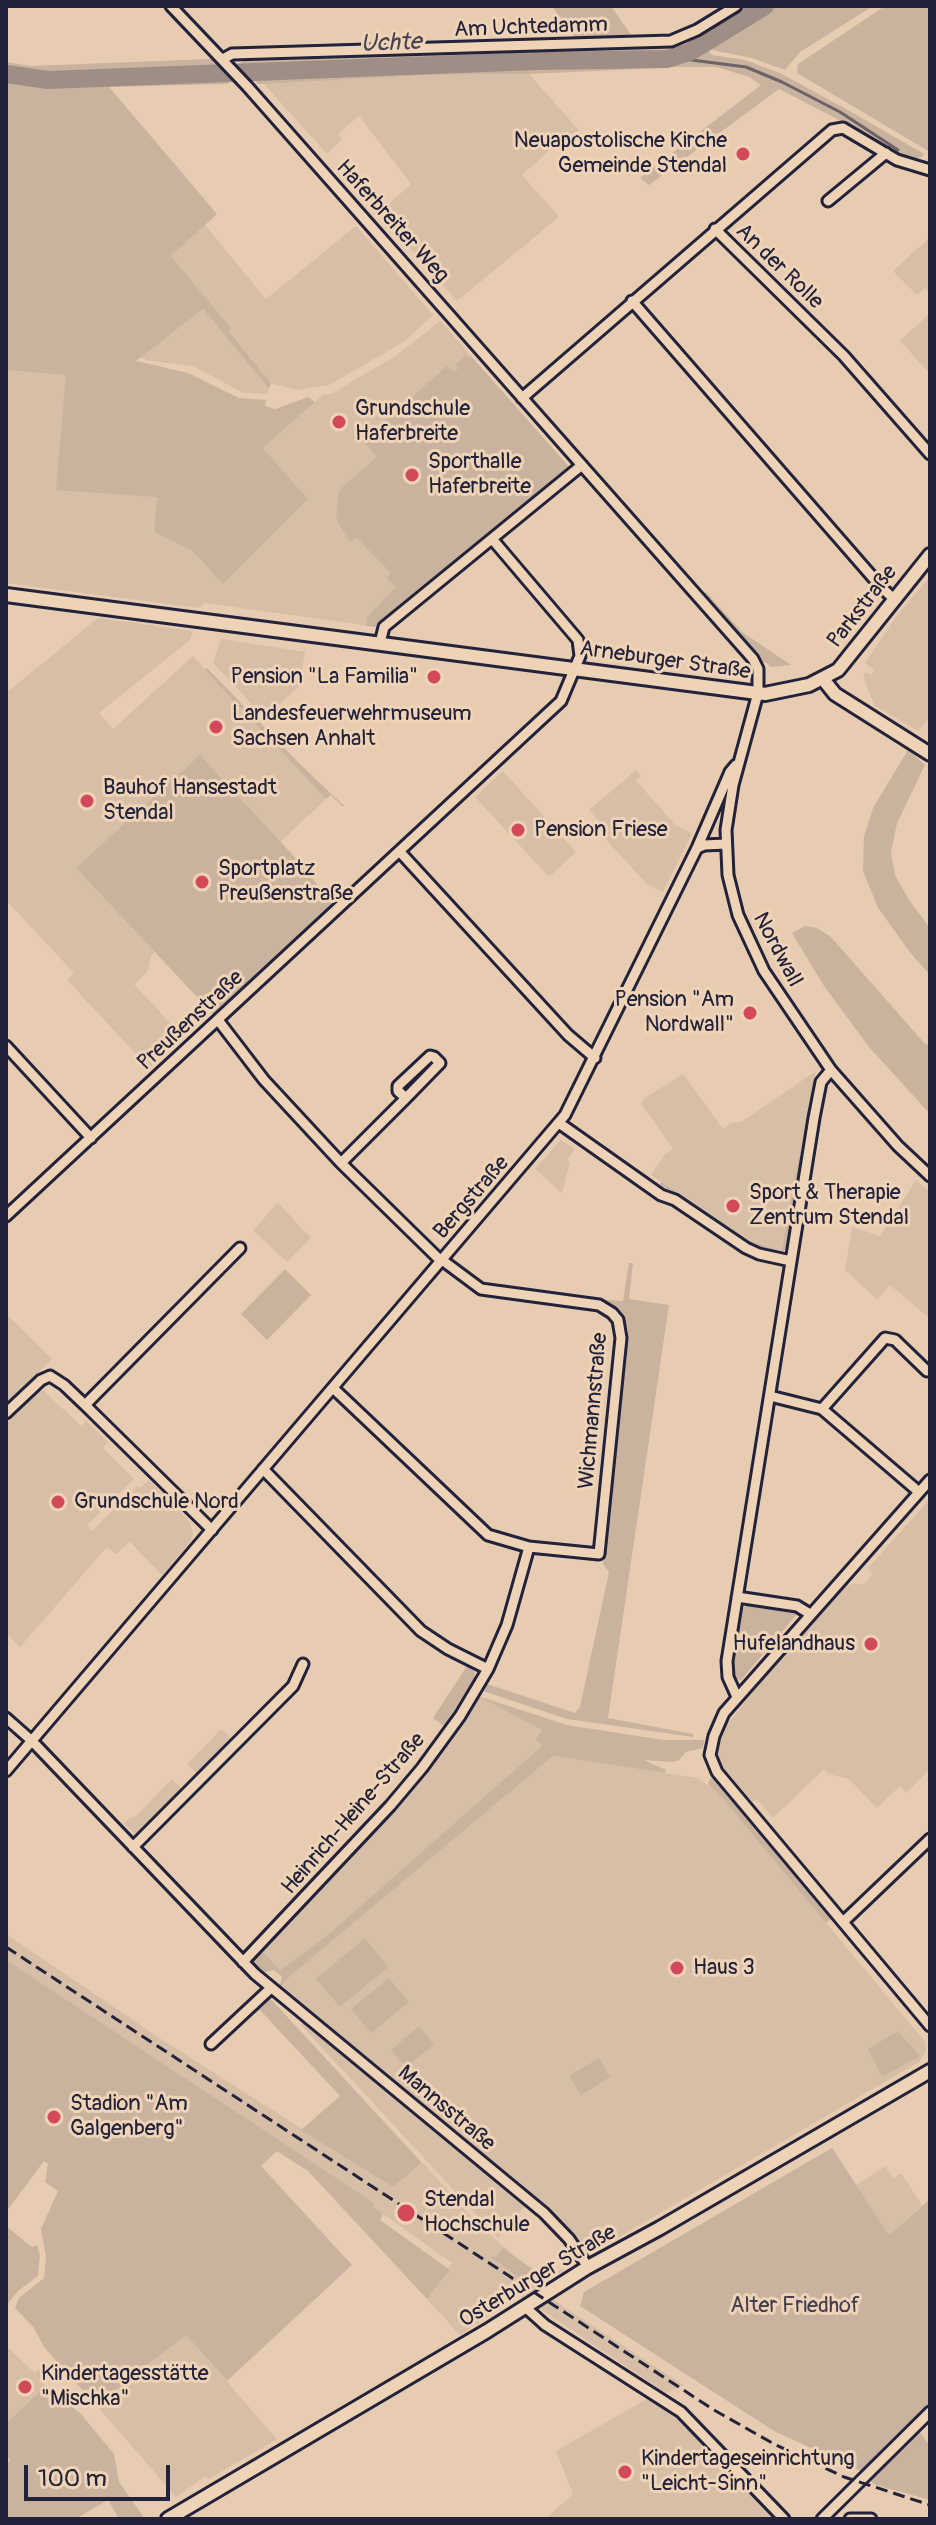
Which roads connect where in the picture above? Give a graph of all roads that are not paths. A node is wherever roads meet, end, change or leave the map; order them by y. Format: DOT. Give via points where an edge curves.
graph roads {
  1 [pos="171,6"];
  2 [pos="736,6"];
  3 [pos="224,61"];
  4 [pos="886,153"];
  5 [pos="930,170"];
  6 [pos="828,201"];
  7 [pos="715,229"];
  8 [pos="632,301"];
  9 [pos="522,398"];
  10 [pos="930,454"];
  11 [pos="582,465"];
  12 [pos="493,540"];
  13 [pos="930,555"];
  14 [pos="6,595"];
  15 [pos="895,600"];
  16 [pos="380,643"];
  17 [pos="574,668"];
  18 [pos="823,679"];
  19 [pos="758,693"];
  20 [pos="926,751"];
  21 [pos="738,762"];
  22 [pos="726,844"];
  23 [pos="697,848"];
  24 [pos="400,852"];
  25 [pos="218,1020"];
  26 [pos="6,1046"];
  27 [pos="595,1058"];
  28 [pos="831,1070"];
  29 [pos="406,1098"];
  30 [pos="559,1123"];
  31 [pos="91,1138"];
  32 [pos="341,1163"];
  33 [pos="930,1176"];
  34 [pos="6,1216"];
  35 [pos="240,1248"];
  36 [pos="442,1261"];
  37 [pos="791,1261"];
  38 [pos="927,1371"];
  39 [pos="333,1388"];
  40 [pos="770,1396"];
  41 [pos="85,1405"];
  42 [pos="822,1409"];
  43 [pos="6,1413"];
  44 [pos="263,1469"];
  45 [pos="930,1480"];
  46 [pos="919,1492"];
  47 [pos="212,1530"];
  48 [pos="529,1547"];
  49 [pos="737,1597"];
  50 [pos="810,1614"];
  51 [pos="303,1664"];
  52 [pos="488,1669"];
  53 [pos="737,1697"];
  54 [pos="6,1718"];
  55 [pos="32,1741"];
  56 [pos="6,1771"];
  57 [pos="930,1839"];
  58 [pos="133,1847"];
  59 [pos="843,1922"];
  60 [pos="243,1962"];
  61 [pos="271,1988"];
  62 [pos="930,2026"];
  63 [pos="211,2044"];
  64 [pos="930,2071"];
  65 [pos="588,2267"];
  66 [pos="525,2307"];
  67 [pos="930,2412"];
  68 [pos="168,2519"];
  69 [pos="784,2519"];
  70 [pos="822,2519"];
  71 [pos="850,2519"];
  72 [pos="871,2519"];
  1 -- 3 [label="street, Haferbreiter Weg"];
  2 -- 3 [label="street, Am Uchtedamm" via="671,41 232,54"];
  3 -- 9 [label="street, Haferbreiter Weg"];
  4 -- 5 [label="street, An der Rolle"];
  4 -- 6 [label="street"];
  4 -- 7 [label="street, An der Rolle" via="843,128 832,130"];
  7 -- 8 [label="street"];
  7 -- 10 [label="street, An der Rolle" via="844,356"];
  8 -- 9 [label="street"];
  8 -- 15 [label="street"];
  9 -- 11 [label="street, Haferbreiter Weg"];
  11 -- 12 [label="street"];
  11 -- 19 [label="street, Haferbreiter Weg" via="753,659"];
  12 -- 16 [label="street" via="384,627"];
  12 -- 17 [label="street" via="578,640"];
  13 -- 15 [label="main road, Parkstraße"];
  14 -- 16 [label="main road, Arneburger Straße"];
  15 -- 18 [label="main road, Parkstraße" via="844,664"];
  16 -- 17 [label="main road, Arneburger Straße"];
  17 -- 19 [label="main road, Arneburger Straße"];
  17 -- 24 [label="street, Preußenstraße" via="556,707"];
  18 -- 19 [label="main road, Arneburger Straße"];
  18 -- 20 [label="main road" via="835,694"];
  19 -- 21 [label="street, Nordwall"];
  21 -- 22 [label="street, Nordwall"];
  21 -- 23 [label="street, Bergstraße"];
  22 -- 23 [label="street"];
  22 -- 28 [label="street, Nordwall" via="730,890 750,945"];
  23 -- 27 [label="street, Bergstraße"];
  24 -- 25 [label="street, Preußenstraße"];
  24 -- 27 [label="street"];
  25 -- 31 [label="street, Preußenstraße"];
  25 -- 32 [label="street" via="264,1080"];
  26 -- 31 [label="street"];
  27 -- 30 [label="street, Bergstraße"];
  28 -- 33 [label="street, Nordwall"];
  28 -- 37 [label="street" via="821,1082"];
  29 -- 29 [label="street" via="440,1063 434,1057 398,1086"];
  29 -- 32 [label="street"];
  30 -- 36 [label="street, Bergstraße"];
  30 -- 37 [label="street" via="746,1248"];
  31 -- 34 [label="street, Preußenstraße"];
  32 -- 36 [label="street"];
  35 -- 41 [label="street"];
  36 -- 39 [label="street, Bergstraße"];
  36 -- 48 [label="street, Wichmannstraße" via="481,1289 599,1305 618,1320 621,1338 599,1554"];
  37 -- 40 [label="street"];
  38 -- 42 [label="street" via="895,1340 885,1338"];
  39 -- 44 [label="street, Bergstraße"];
  39 -- 48 [label="street" via="481,1530"];
  40 -- 42 [label="street"];
  40 -- 49 [label="street"];
  41 -- 43 [label="street" via="50,1376"];
  41 -- 47 [label="street"];
  42 -- 46 [label="street"];
  44 -- 47 [label="street, Bergstraße"];
  44 -- 52 [label="street" via="421,1631"];
  45 -- 46 [label="street"];
  46 -- 50 [label="street"];
  47 -- 55 [label="street, Bergstraße"];
  48 -- 52 [label="street, Heinrich-Heine-Straße"];
  49 -- 50 [label="street" via="797,1606"];
  49 -- 53 [label="street" via="727,1661"];
  50 -- 53 [label="street"];
  51 -- 58 [label="street" via="293,1686"];
  52 -- 60 [label="street, Heinrich-Heine-Straße" via="411,1782"];
  53 -- 59 [label="street" via="718,1723 710,1760"];
  54 -- 55 [label="street, Mannsstraße"];
  55 -- 56 [label="street, Bergstraße"];
  55 -- 58 [label="street, Mannsstraße"];
  57 -- 59 [label="street"];
  58 -- 60 [label="street, Mannsstraße"];
  59 -- 62 [label="street"];
  60 -- 61 [label="street, Mannsstraße"];
  61 -- 63 [label="street"];
  61 -- 65 [label="street, Mannsstraße" via="544,2213"];
  64 -- 65 [label="main road, Osterburger Straße"];
  65 -- 66 [label="main road, Osterburger Straße"];
  66 -- 68 [label="main road, Osterburger Straße"];
  66 -- 69 [label="street" via="681,2412"];
  67 -- 70 [label="street"];
  71 -- 72 [label="street"];
}
